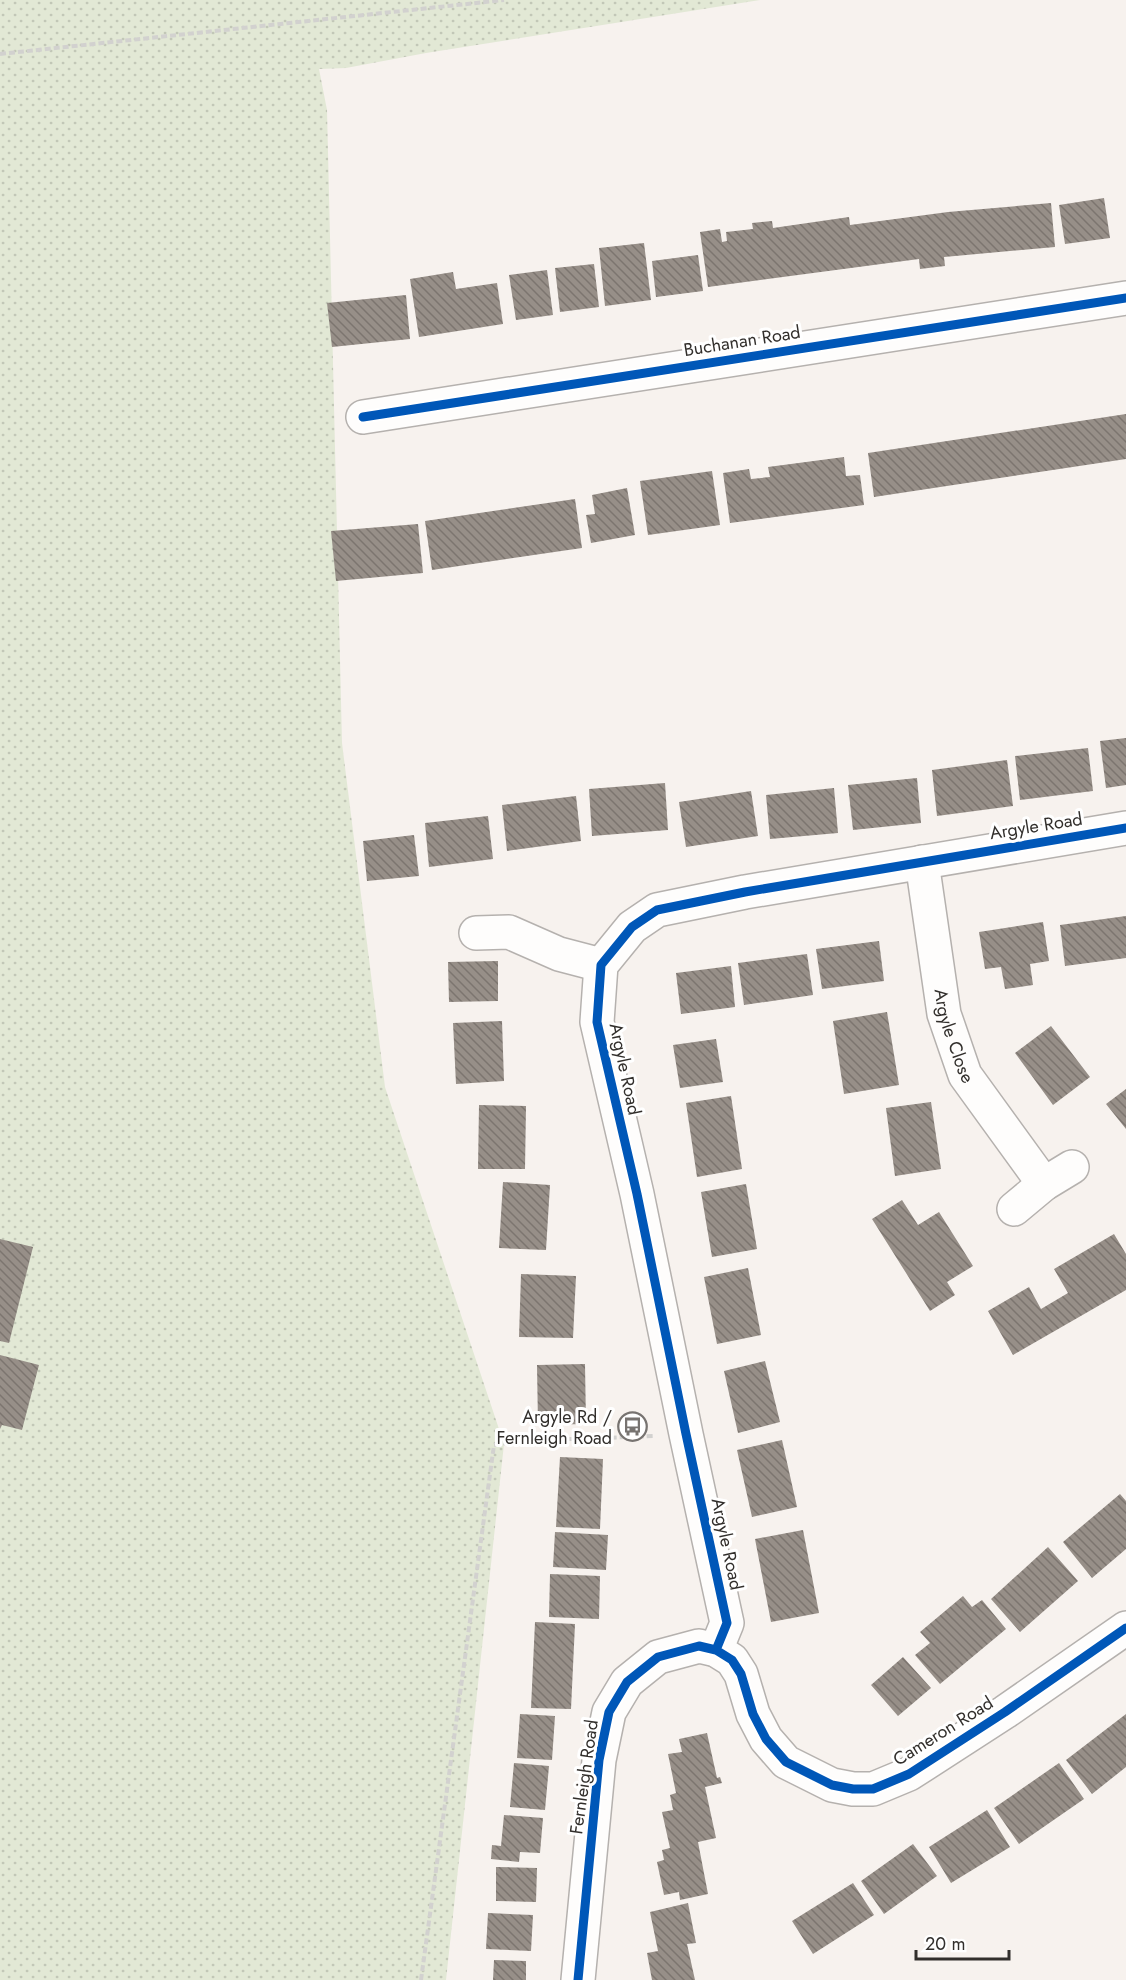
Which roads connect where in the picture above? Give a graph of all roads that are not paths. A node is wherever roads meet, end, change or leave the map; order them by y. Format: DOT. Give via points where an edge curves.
graph roads {
  1 [pos="1126,297"];
  2 [pos="363,417"];
  3 [pos="1126,828"];
  4 [pos="922,862"];
  5 [pos="477,933"];
  6 [pos="601,965"];
  7 [pos="1072,1167"];
  8 [pos="1044,1184"];
  9 [pos="1014,1209"];
  10 [pos="1126,1628"];
  11 [pos="717,1650"];
  12 [pos="578,1980"];
  1 -- 2 [label="street, Buchanan Road"];
  3 -- 4 [label="street, Argyle Road"];
  4 -- 6 [label="street, Argyle Road" via="657,910 632,927"];
  4 -- 8 [label="street, Argyle Close" via="944,1014 965,1075"];
  5 -- 6 [label="street" via="508,921 559,954"];
  6 -- 11 [label="street, Argyle Road" via="597,1022 727,1623"];
  7 -- 8 [label="street"];
  8 -- 9 [label="street"];
  10 -- 11 [label="street, Cameron Road" via="909,1774 873,1789 832,1785 786,1762 766,1739 753,1714 741,1674 732,1660"];
  11 -- 12 [label="street, Fernleigh Road" via="699,1646 658,1657 627,1682 609,1712 599,1760"];
}
